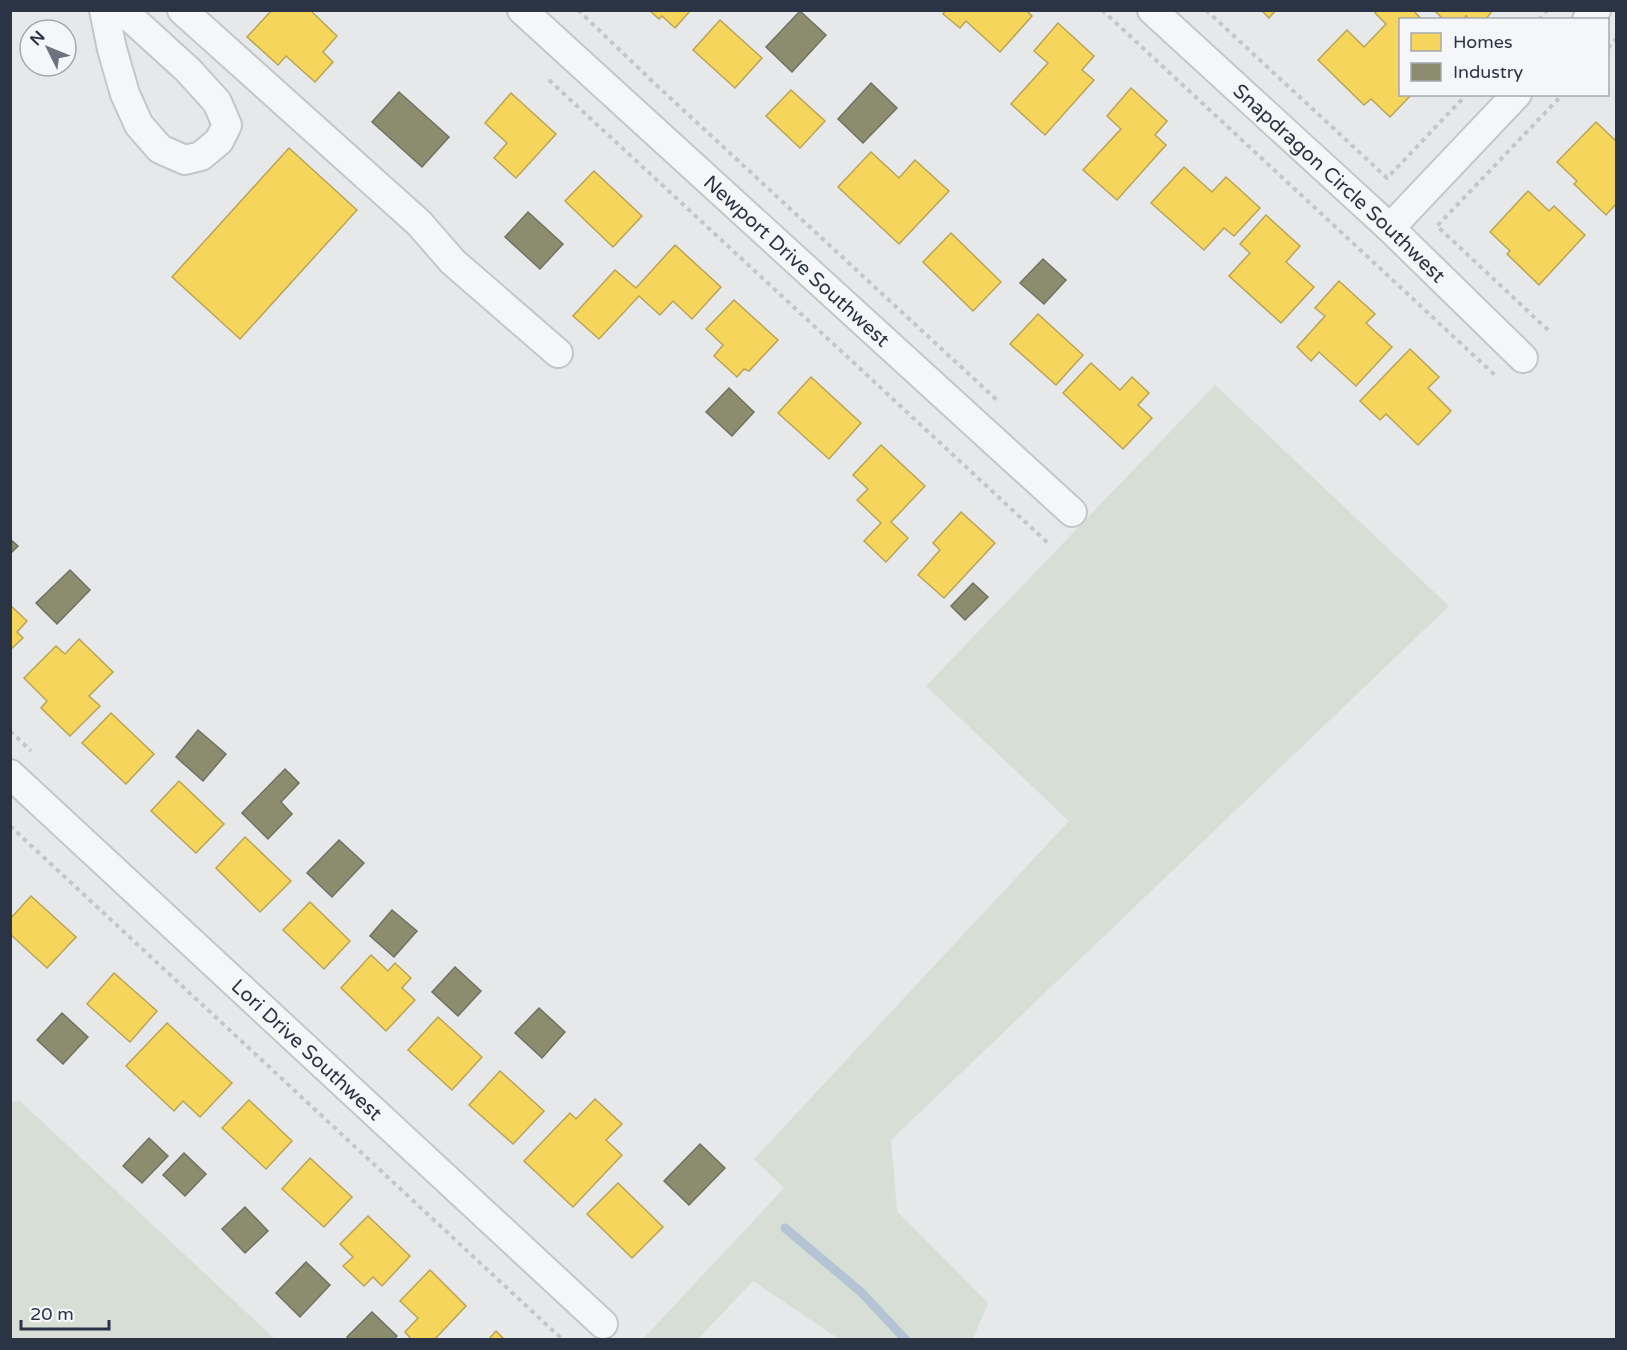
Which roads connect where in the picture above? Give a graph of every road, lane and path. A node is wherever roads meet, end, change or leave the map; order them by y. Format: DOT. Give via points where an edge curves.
graph roads {
  1 [pos="104,10"];
  2 [pos="122,10"];
  3 [pos="182,10"];
  4 [pos="522,10"];
  5 [pos="578,10"];
  6 [pos="1102,10"];
  7 [pos="1152,10"];
  8 [pos="1206,10"];
  9 [pos="549,80"];
  10 [pos="1465,96"];
  11 [pos="1515,96"];
  12 [pos="1561,96"];
  13 [pos="1390,228"];
  14 [pos="1548,330"];
  15 [pos="558,353"];
  16 [pos="1523,358"];
  17 [pos="1498,378"];
  18 [pos="1002,405"];
  19 [pos="1072,512"];
  20 [pos="1048,543"];
  21 [pos="10,774"];
  22 [pos="10,826"];
  23 [pos="603,1324"];
  24 [pos="563,1340"];
  1 -- 2 [label="street" via="125,94 139,125 160,149 185,160 201,156 219,141 227,126 217,102"];
  3 -- 15 [label="street" via="419,223 453,262"];
  4 -- 19 [label="street, Newport Drive Southwest"];
  5 -- 18 [label="path"];
  6 -- 17 [label="path"];
  7 -- 13 [label="street, Snapdragon Circle Southwest"];
  8 -- 10 [label="path" via="1387,178"];
  9 -- 20 [label="path"];
  11 -- 13 [label="street"];
  12 -- 14 [label="path" via="1437,226"];
  13 -- 16 [label="street, Snapdragon Circle Southwest"];
  21 -- 23 [label="street, Lori Drive Southwest"];
  22 -- 24 [label="path"];
}
